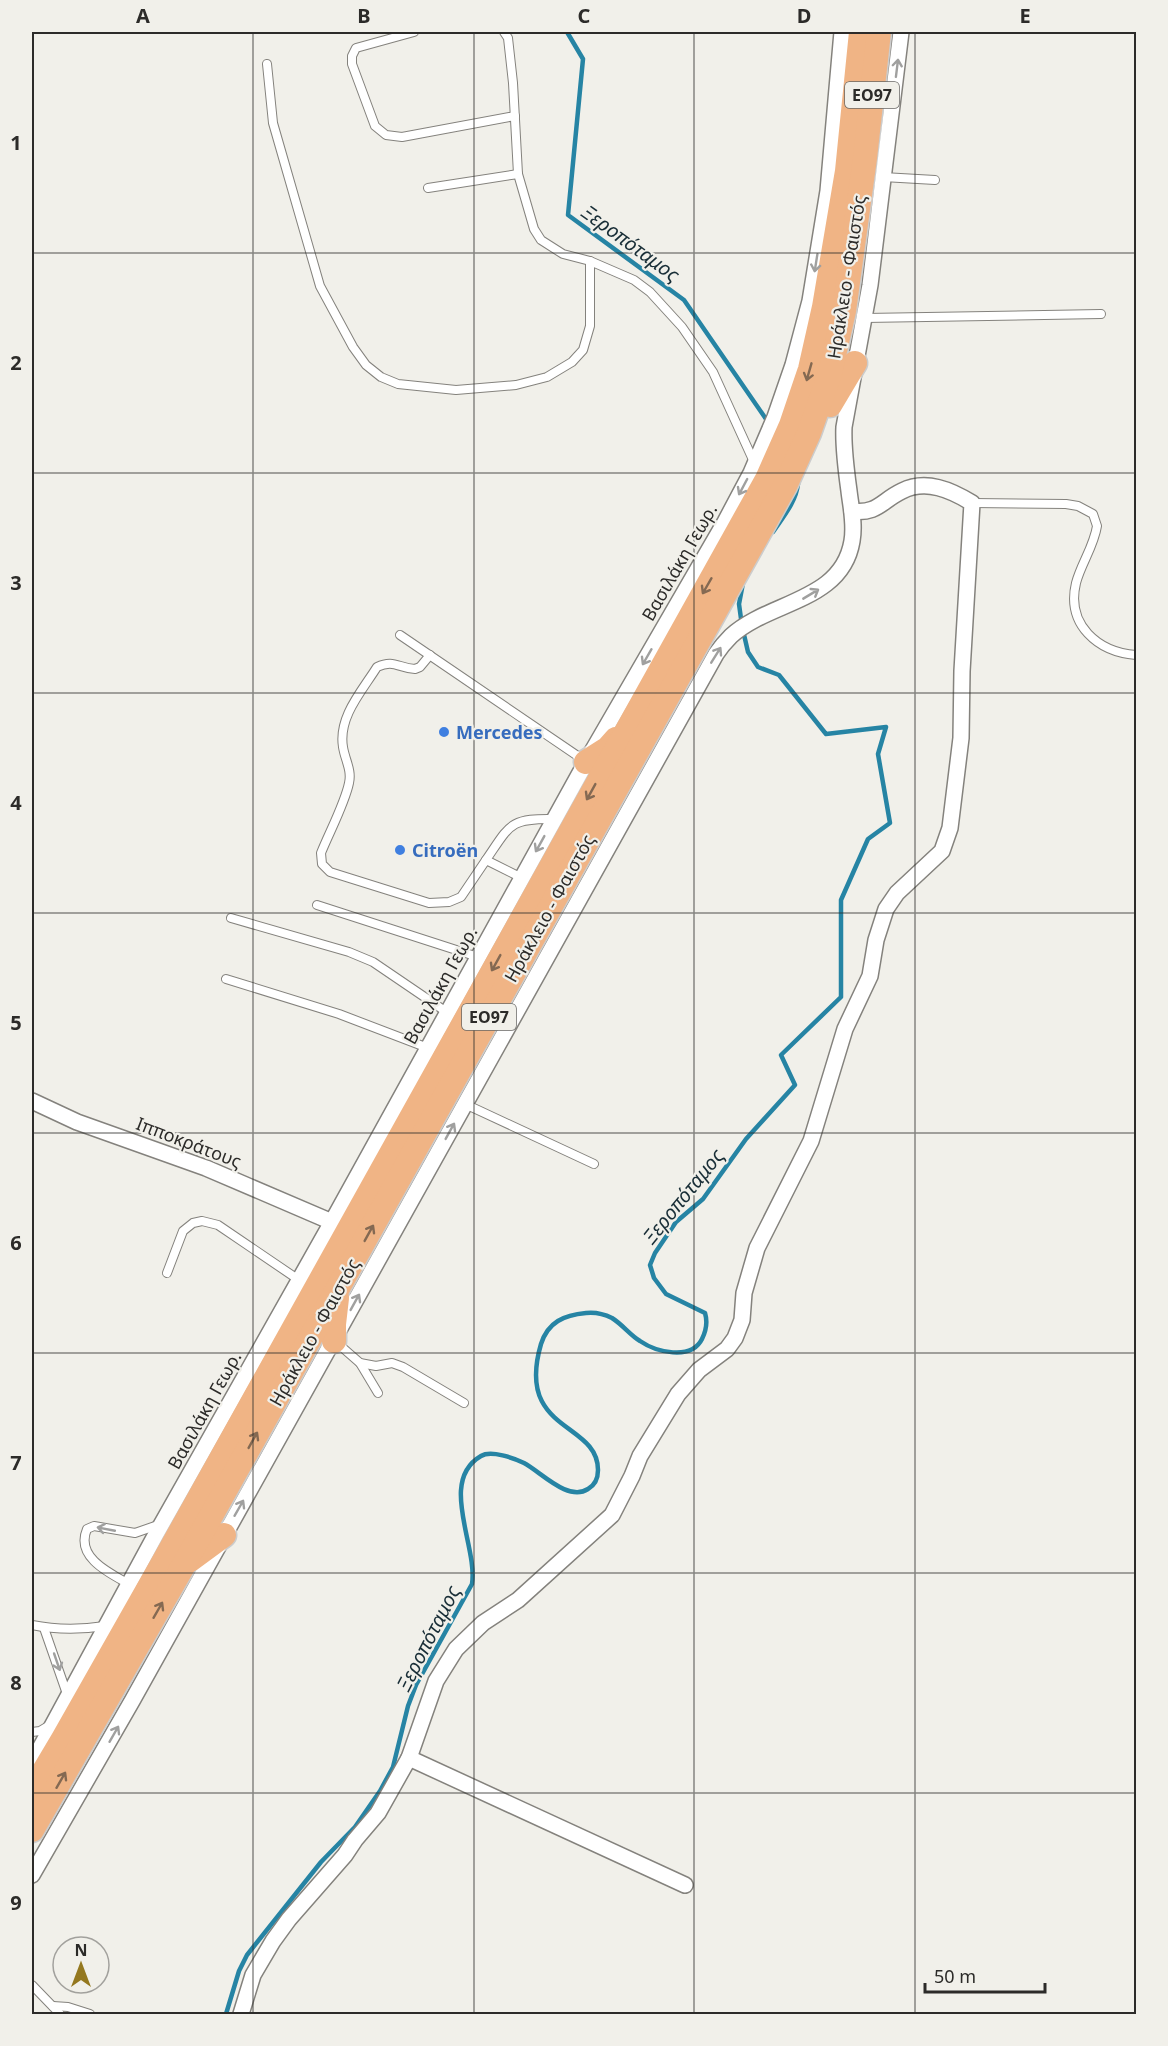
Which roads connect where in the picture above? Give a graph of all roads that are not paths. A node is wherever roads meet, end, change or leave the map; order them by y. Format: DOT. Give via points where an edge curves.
graph roads {
  1 [pos="414,32"];
  2 [pos="504,32"];
  3 [pos="842,32"];
  4 [pos="861,32"];
  5 [pos="879,32"];
  6 [pos="902,32"];
  7 [pos="267,64"];
  8 [pos="515,116"];
  9 [pos="834,123"];
  10 [pos="888,137"];
  11 [pos="861,167"];
  12 [pos="518,174"];
  13 [pos="935,180"];
  14 [pos="428,188"];
  15 [pos="827,198"];
  16 [pos="590,261"];
  17 [pos="1101,314"];
  18 [pos="865,318"];
  19 [pos="855,363"];
  20 [pos="755,463"];
  21 [pos="785,486"];
  22 [pos="972,502"];
  23 [pos="852,511"];
  24 [pos="400,635"];
  25 [pos="430,655"];
  26 [pos="1137,655"];
  27 [pos="626,729"];
  28 [pos="586,762"];
  29 [pos="555,819"];
  30 [pos="486,860"];
  31 [pos="522,878"];
  32 [pos="317,905"];
  33 [pos="231,918"];
  34 [pos="478,957"];
  35 [pos="226,979"];
  36 [pos="448,1012"];
  37 [pos="428,1048"];
  38 [pos="32,1101"];
  39 [pos="465,1104"];
  40 [pos="594,1164"];
  41 [pos="332,1222"];
  42 [pos="166,1273"];
  43 [pos="299,1280"];
  44 [pos="338,1288"];
  45 [pos="334,1341"];
  46 [pos="360,1363"];
  47 [pos="378,1393"];
  48 [pos="464,1403"];
  49 [pos="162,1523"];
  50 [pos="224,1535"];
  51 [pos="182,1568"];
  52 [pos="129,1584"];
  53 [pos="32,1625"];
  54 [pos="106,1626"];
  55 [pos="44,1628"];
  56 [pos="68,1697"];
  57 [pos="54,1723"];
  58 [pos="32,1732"];
  59 [pos="409,1758"];
  60 [pos="32,1763"];
  61 [pos="32,1791"];
  62 [pos="32,1830"];
  63 [pos="32,1875"];
  64 [pos="685,1885"];
  65 [pos="32,1985"];
  66 [pos="53,2006"];
  67 [pos="60,2014"];
  68 [pos="90,2014"];
  69 [pos="241,2014"];
  1 -- 8 [label="lane" via="356,48 352,56 375,126 386,135 402,137"];
  2 -- 8 [label="lane" via="508,39"];
  3 -- 9 [label="street, Βασιλάκη Γεωρ."];
  4 -- 11 [label="main road, Ηράκλειο - Φαιστός / ΕΟ97"];
  5 -- 11 [label="main road, Ηράκλειο - Φαιστός / ΕΟ97"];
  10 -- 6 [label="street, one-way"];
  7 -- 16 [label="lane" via="273,123 320,286 353,346 366,365 381,377 398,384 456,390 516,385 547,377 583,350 590,326"];
  8 -- 12 [label="lane"];
  9 -- 11 [label="street" via="841,148"];
  9 -- 15 [label="street, Βασιλάκη Γεωρ."];
  10 -- 11 [label="street"];
  10 -- 11 [label="street"];
  11 -- 13 [label="lane"];
  11 -- 15 [label="street" via="839,174"];
  11 -- 18 [label="street" via="881,193"];
  11 -- 21 [label="main road, Ηράκλειο - Φαιστός / ΕΟ97" via="844,311 830,373"];
  11 -- 27 [label="main road, Ηράκλειο - Φαιστός / ΕΟ97, one-way" via="810,369 791,426 767,479"];
  12 -- 14 [label="lane"];
  12 -- 16 [label="lane" via="541,240 563,254"];
  15 -- 20 [label="street, Βασιλάκη Γεωρ., one-way" via="810,301 793,365"];
  16 -- 20 [label="lane" via="634,280 682,327 713,372"];
  17 -- 18 [label="lane"];
  18 -- 19 [label="street"];
  19 -- 21 [label="main road"];
  19 -- 23 [label="street" via="844,439"];
  20 -- 28 [label="street, Βασιλάκη Γεωρ., one-way"];
  44 -- 21 [label="main road, Ηράκλειο - Φαιστός / ΕΟ97, one-way"];
  22 -- 23 [label="street" via="940,487 916,487 868,512"];
  22 -- 26 [label="lane" via="1066,504 1093,514 1097,526 1077,582 1077,614 1097,643"];
  22 -- 59 [label="street" via="961,738 950,828 942,851 897,893 886,909 870,976 844,1029 812,1141 758,1248 735,1338 678,1394 640,1456 612,1515 518,1600 483,1623 456,1649 436,1682"];
  39 -- 23 [label="street, one-way" via="721,648 758,618 813,594 834,578 852,543"];
  24 -- 25 [label="lane"];
  25 -- 28 [label="lane"];
  25 -- 30 [label="lane" via="415,669 395,663 377,667 347,714 342,733 349,785 321,853 322,864 330,872 429,903 461,897"];
  27 -- 28 [label="main road" via="608,748"];
  27 -- 61 [label="main road, Ηράκλειο - Φαιστός / ΕΟ97, one-way"];
  28 -- 29 [label="street, Βασιλάκη Γεωρ."];
  29 -- 30 [label="lane" via="517,822"];
  29 -- 31 [label="street, Βασιλάκη Γεωρ., one-way"];
  30 -- 31 [label="lane"];
  31 -- 34 [label="street, Βασιλάκη Γεωρ."];
  32 -- 34 [label="lane"];
  33 -- 36 [label="lane" via="373,962"];
  34 -- 36 [label="street, Βασιλάκη Γεωρ."];
  35 -- 37 [label="lane" via="339,1014"];
  36 -- 37 [label="street, Βασιλάκη Γεωρ."];
  37 -- 41 [label="street, Βασιλάκη Γεωρ."];
  38 -- 41 [label="street, Ιπποκράτους"];
  39 -- 40 [label="lane"];
  45 -- 39 [label="street, one-way"];
  41 -- 43 [label="street, Βασιλάκη Γεωρ."];
  42 -- 43 [label="lane" via="183,1231 202,1221 218,1225"];
  43 -- 49 [label="street, Βασιλάκη Γεωρ."];
  44 -- 45 [label="main road"];
  51 -- 44 [label="main road, Ηράκλειο - Φαιστός / ΕΟ97, one-way"];
  45 -- 46 [label="lane"];
  50 -- 45 [label="street, one-way"];
  46 -- 47 [label="lane"];
  46 -- 48 [label="lane" via="403,1367"];
  49 -- 52 [label="street, Βασιλάκη Γεωρ."];
  49 -- 52 [label="lane, one-way" via="135,1533 87,1529 84,1536 88,1555 104,1570"];
  50 -- 51 [label="main road"];
  63 -- 50 [label="street, one-way"];
  62 -- 51 [label="main road, Ηράκλειο - Φαιστός / ΕΟ97, one-way"];
  52 -- 54 [label="street, Βασιλάκη Γεωρ."];
  53 -- 55 [label="lane"];
  54 -- 55 [label="lane"];
  54 -- 56 [label="street, Βασιλάκη Γεωρ."];
  55 -- 56 [label="lane, one-way"];
  56 -- 57 [label="street, Βασιλάκη Γεωρ."];
  57 -- 58 [label="lane"];
  57 -- 60 [label="street, Βασιλάκη Γεωρ."];
  59 -- 64 [label="street"];
  59 -- 69 [label="street" via="378,1813 273,1941 253,1975"];
  65 -- 66 [label="lane"];
  66 -- 67 [label="lane"];
  66 -- 68 [label="lane"];
}
